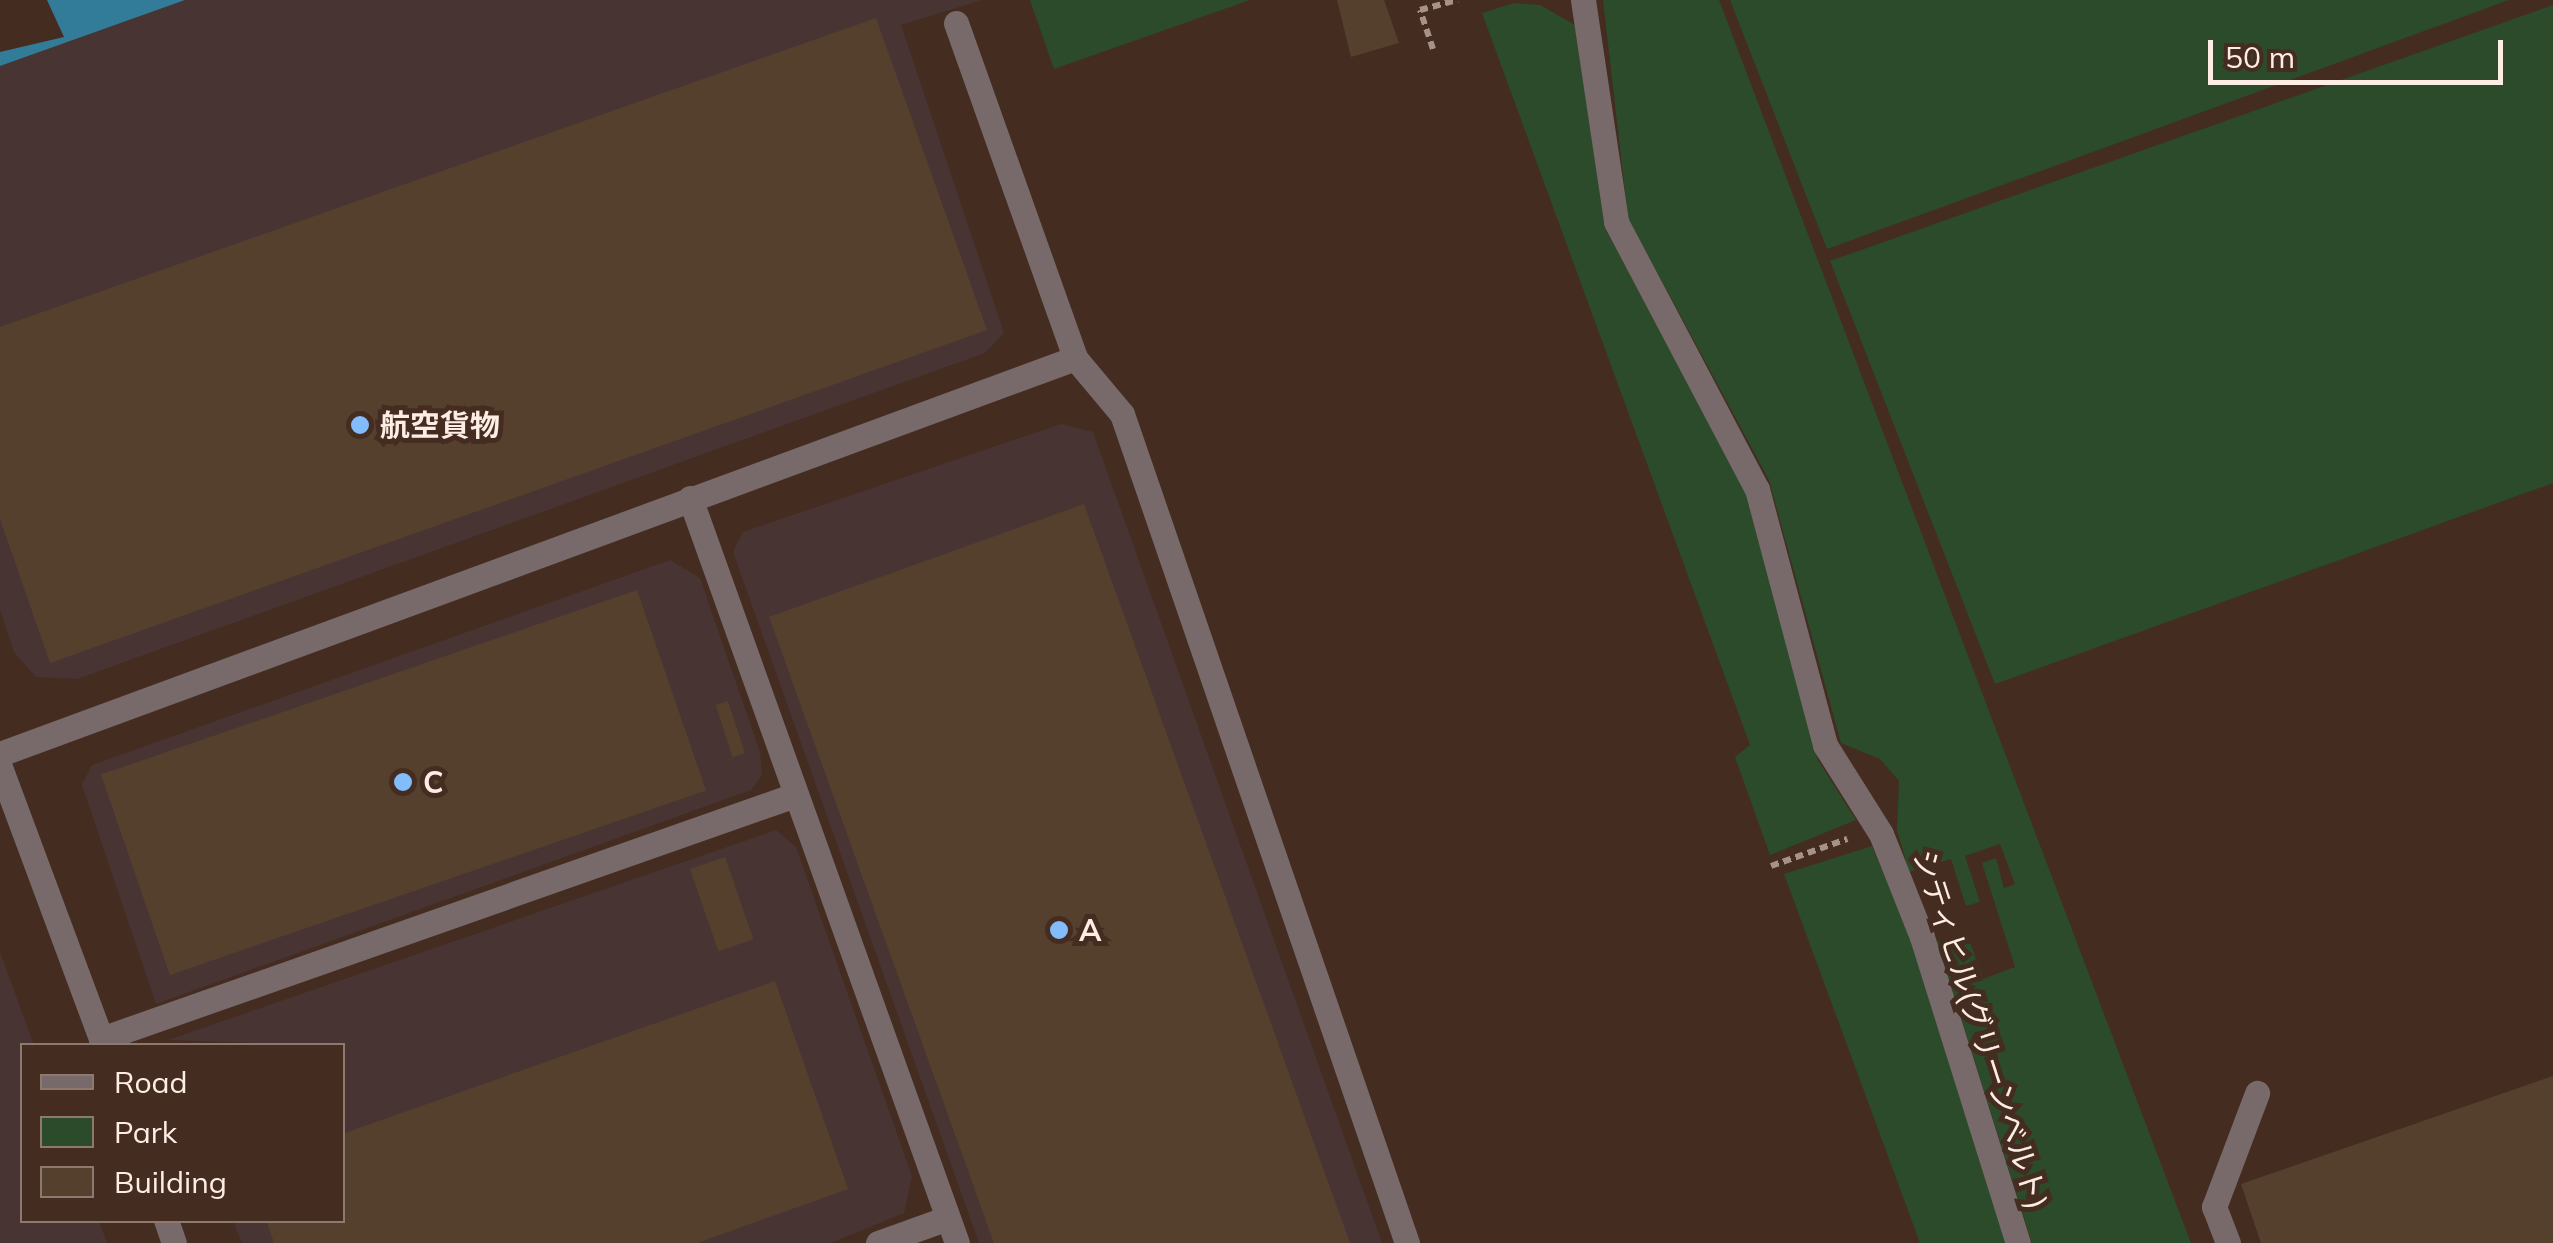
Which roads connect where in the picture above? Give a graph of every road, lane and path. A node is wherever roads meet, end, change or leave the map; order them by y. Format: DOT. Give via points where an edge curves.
graph roads {
  1 [pos="1458,0"];
  2 [pos="1583,0"];
  3 [pos="956,23"];
  4 [pos="1433,48"];
  5 [pos="1075,358"];
  6 [pos="690,498"];
  7 [pos="0,754"];
  8 [pos="0,767"];
  9 [pos="795,795"];
  10 [pos="1877,828"];
  11 [pos="1771,866"];
  12 [pos="103,1042"];
  13 [pos="2257,1094"];
  14 [pos="948,1218"];
  15 [pos="878,1243"];
  16 [pos="956,1243"];
  17 [pos="1408,1243"];
  18 [pos="2018,1243"];
  19 [pos="2228,1243"];
  1 -- 4 [label="path" via="1420,10"];
  2 -- 10 [label="street, シティヒル(グリーンベルト)" via="1616,222 1757,489 1825,746"];
  3 -- 5 [label="street"];
  5 -- 6 [label="street"];
  5 -- 17 [label="street" via="1122,414"];
  6 -- 7 [label="street"];
  6 -- 9 [label="street"];
  8 -- 12 [label="street"];
  9 -- 12 [label="street"];
  9 -- 14 [label="street"];
  10 -- 11 [label="path"];
  10 -- 18 [label="street, シティヒル(グリーンベルト)" via="1922,937"];
  13 -- 19 [label="street" via="2214,1207"];
  14 -- 15 [label="street"];
  14 -- 16 [label="street"];
}
